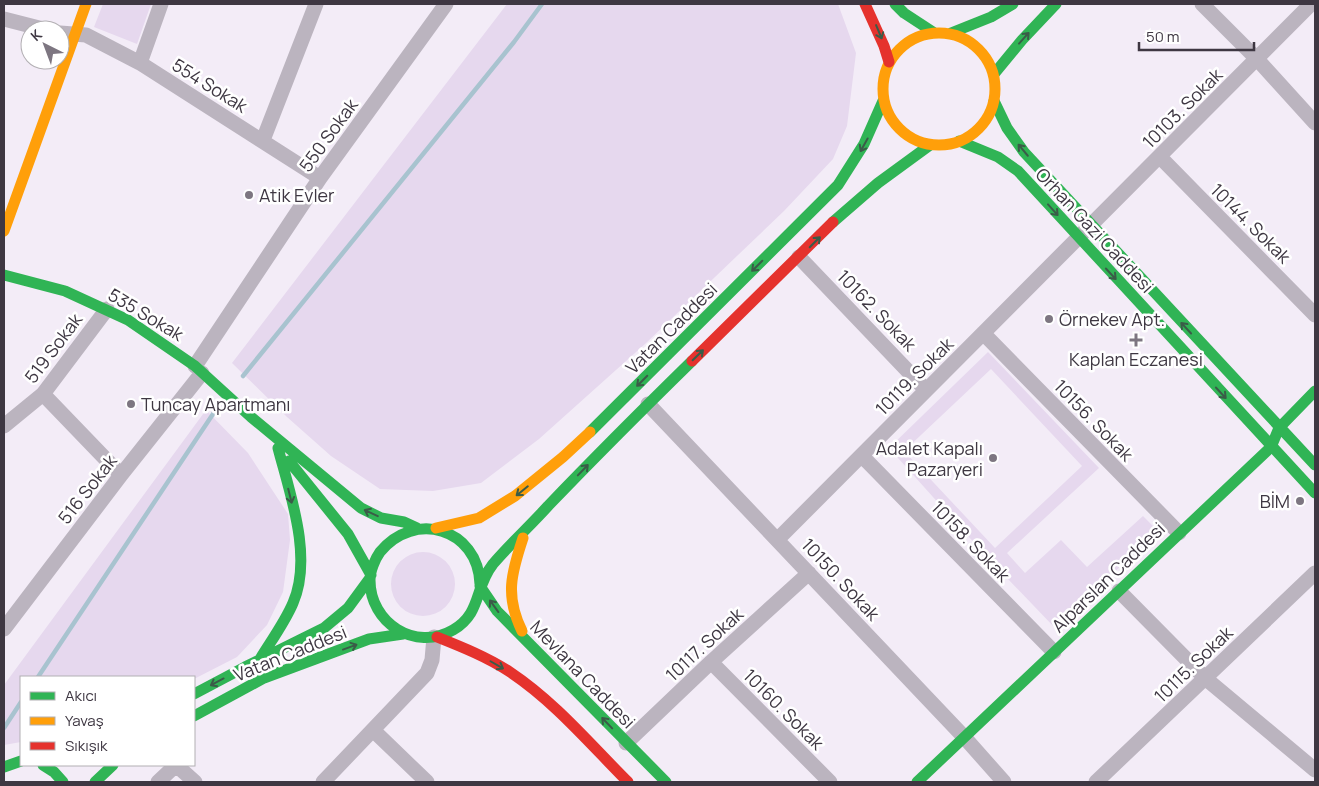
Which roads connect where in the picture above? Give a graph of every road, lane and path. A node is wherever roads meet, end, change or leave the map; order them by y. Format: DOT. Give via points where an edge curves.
graph roads {
  1 [pos="86,4"];
  2 [pos="161,4"];
  3 [pos="316,4"];
  4 [pos="446,4"];
  5 [pos="865,4"];
  6 [pos="895,4"];
  7 [pos="1013,4"];
  8 [pos="1056,4"];
  9 [pos="1202,4"];
  10 [pos="1311,4"];
  11 [pos="4,18"];
  12 [pos="20,22"];
  13 [pos="70,28"];
  14 [pos="933,32"];
  15 [pos="70,33"];
  16 [pos="951,33"];
  17 [pos="1256,59"];
  18 [pos="889,62"];
  19 [pos="140,64"];
  20 [pos="55,70"];
  21 [pos="994,74"];
  22 [pos="884,100"];
  23 [pos="994,101"];
  24 [pos="1315,123"];
  25 [pos="263,140"];
  26 [pos="959,141"];
  27 [pos="930,144"];
  28 [pos="1160,156"];
  29 [pos="320,178"];
  30 [pos="1090,226"];
  31 [pos="4,231"];
  32 [pos="1078,238"];
  33 [pos="800,257"];
  34 [pos="4,275"];
  35 [pos="106,309"];
  36 [pos="1315,313"];
  37 [pos="983,333"];
  38 [pos="199,369"];
  39 [pos="926,390"];
  40 [pos="1315,390"];
  41 [pos="44,394"];
  42 [pos="648,404"];
  43 [pos="251,417"];
  44 [pos="4,426"];
  45 [pos="1278,428"];
  46 [pos="1271,447"];
  47 [pos="278,448"];
  48 [pos="862,456"];
  49 [pos="1315,465"];
  50 [pos="121,475"];
  51 [pos="1315,493"];
  52 [pos="417,528"];
  53 [pos="436,528"];
  54 [pos="525,532"];
  55 [pos="1179,533"];
  56 [pos="777,540"];
  57 [pos="809,573"];
  58 [pos="1315,573"];
  59 [pos="370,576"];
  60 [pos="480,585"];
  61 [pos="1119,591"];
  62 [pos="4,629"];
  63 [pos="403,634"];
  64 [pos="436,637"];
  65 [pos="528,642"];
  66 [pos="1054,652"];
  67 [pos="260,659"];
  68 [pos="711,662"];
  69 [pos="1205,678"];
  70 [pos="195,693"];
  71 [pos="195,715"];
  72 [pos="374,731"];
  73 [pos="965,738"];
  74 [pos="626,743"];
  75 [pos="20,761"];
  76 [pos="4,766"];
  77 [pos="45,766"];
  78 [pos="112,766"];
  79 [pos="175,766"];
  80 [pos="177,766"];
  81 [pos="1315,770"];
  82 [pos="63,782"];
  83 [pos="94,782"];
  84 [pos="158,782"];
  85 [pos="195,782"];
  86 [pos="323,782"];
  87 [pos="427,782"];
  88 [pos="628,782"];
  89 [pos="666,782"];
  90 [pos="830,782"];
  91 [pos="917,782"];
  92 [pos="1004,782"];
  93 [pos="1096,782"];
  1 -- 13 [label="street"];
  2 -- 19 [label="street"];
  3 -- 25 [label="street"];
  4 -- 29 [label="street, 550 Sokak"];
  5 -- 18 [label="street, one-way"];
  6 -- 14 [label="street"];
  7 -- 16 [label="street, Vatan Caddesi"];
  21 -- 8 [label="street, one-way"];
  9 -- 17 [label="street"];
  10 -- 17 [label="street, 10103. Sokak"];
  11 -- 12 [label="street"];
  14 -- 16 [label="street, Vatan Caddesi"];
  14 -- 18 [label="street, Vatan Caddesi" via="915,37"];
  15 -- 19 [label="street, 554 Sokak" via="86,35"];
  16 -- 21 [label="street, Vatan Caddesi" via="978,48"];
  17 -- 24 [label="street"];
  17 -- 28 [label="street, 10103. Sokak"];
  18 -- 22 [label="street, Vatan Caddesi" via="883,81"];
  19 -- 25 [label="street, 554 Sokak"];
  20 -- 31 [label="street"];
  21 -- 23 [label="street, Vatan Caddesi"];
  22 -- 27 [label="street, Vatan Caddesi" via="889,116 900,130"];
  22 -- 53 [label="street, Vatan Caddesi, one-way" via="868,138 838,185 626,397 563,457 515,496 479,518"];
  23 -- 26 [label="street, Vatan Caddesi" via="987,118 975,132"];
  30 -- 23 [label="street, Orhan Gazi Caddesi, one-way" via="1016,142"];
  25 -- 29 [label="street, 554 Sokak"];
  26 -- 27 [label="street, Vatan Caddesi" via="945,145"];
  26 -- 32 [label="street, Orhan Gazi Caddesi, one-way" via="1011,164"];
  33 -- 27 [label="street, Vatan Caddesi, one-way" via="848,208"];
  28 -- 30 [label="street, 10103. Sokak"];
  28 -- 36 [label="street, 10144. Sokak"];
  29 -- 38 [label="street, 550 Sokak"];
  30 -- 32 [label="street, 10103. Sokak"];
  45 -- 30 [label="street, Orhan Gazi Caddesi, one-way"];
  32 -- 37 [label="street, 10119. Sokak"];
  32 -- 46 [label="street, Orhan Gazi Caddesi, one-way"];
  33 -- 39 [label="street, 10162. Sokak"];
  42 -- 33 [label="street, Vatan Caddesi, one-way"];
  34 -- 35 [label="street, 535 Sokak" via="66,291"];
  35 -- 38 [label="street, 535 Sokak" via="128,320"];
  35 -- 41 [label="street, 519 Sokak"];
  37 -- 39 [label="street, 10119. Sokak"];
  37 -- 55 [label="street, 10156. Sokak"];
  38 -- 43 [label="street, 535 Sokak"];
  38 -- 50 [label="street, 516 Sokak"];
  39 -- 48 [label="street, 10119. Sokak"];
  40 -- 45 [label="street, Alparslan Caddesi"];
  41 -- 44 [label="street, 519 Sokak"];
  41 -- 50 [label="street"];
  54 -- 42 [label="street, Vatan Caddesi, one-way"];
  42 -- 56 [label="street, 10150. Sokak"];
  43 -- 47 [label="street, 535 Sokak"];
  52 -- 43 [label="street, 535 Sokak, one-way" via="381,518 361,508"];
  45 -- 46 [label="street, Alparslan Caddesi"];
  45 -- 49 [label="street, Orhan Gazi Caddesi"];
  46 -- 51 [label="street, Orhan Gazi Caddesi"];
  46 -- 55 [label="street, Alparslan Caddesi"];
  47 -- 59 [label="street, 535 Sokak" via="348,534"];
  47 -- 67 [label="street, one-way" via="298,528 301,561 293,604"];
  48 -- 56 [label="street, 10119. Sokak"];
  48 -- 66 [label="street, 10158. Sokak"];
  50 -- 62 [label="street, 516 Sokak"];
  52 -- 53 [label="street, Vatan Caddesi"];
  52 -- 59 [label="street, Vatan Caddesi" via="399,534 384,546 374,561"];
  53 -- 60 [label="street, Vatan Caddesi" via="454,535 468,548 478,565"];
  54 -- 60 [label="street, Vatan Caddesi" via="493,565"];
  54 -- 65 [label="street" via="512,572 510,595 514,616"];
  55 -- 61 [label="street, Alparslan Caddesi"];
  56 -- 57 [label="street, 10150. Sokak"];
  57 -- 68 [label="street, 10117. Sokak"];
  57 -- 73 [label="street, 10150. Sokak"];
  58 -- 69 [label="street, 10115. Sokak"];
  59 -- 63 [label="street" via="371,595 377,611"];
  59 -- 67 [label="street, Vatan Caddesi" via="354,602 330,624"];
  60 -- 64 [label="street, Vatan Caddesi" via="477,602 467,619 454,630"];
  65 -- 60 [label="street, Mevlana Caddesi, one-way" via="497,611"];
  61 -- 66 [label="street, Alparslan Caddesi"];
  61 -- 69 [label="street"];
  63 -- 64 [label="street, Vatan Caddesi"];
  71 -- 63 [label="street, Vatan Caddesi, one-way" via="264,678 370,639"];
  64 -- 72 [label="street" via="427,673"];
  64 -- 88 [label="street, one-way" via="479,654 533,688"];
  74 -- 65 [label="street, Mevlana Caddesi, one-way"];
  66 -- 73 [label="street, Alparslan Caddesi"];
  67 -- 70 [label="street, Vatan Caddesi, one-way"];
  68 -- 74 [label="street, 10117. Sokak"];
  68 -- 90 [label="street, 10160. Sokak"];
  69 -- 81 [label="street"];
  69 -- 93 [label="street, 10115. Sokak"];
  72 -- 86 [label="street"];
  72 -- 87 [label="street"];
  73 -- 91 [label="street, Alparslan Caddesi"];
  73 -- 92 [label="street, 10150. Sokak"];
  74 -- 89 [label="street, Mevlana Caddesi"];
  75 -- 76 [label="street"];
  77 -- 82 [label="street"];
  78 -- 83 [label="street"];
  79 -- 84 [label="street"];
  80 -- 85 [label="street"];
}
